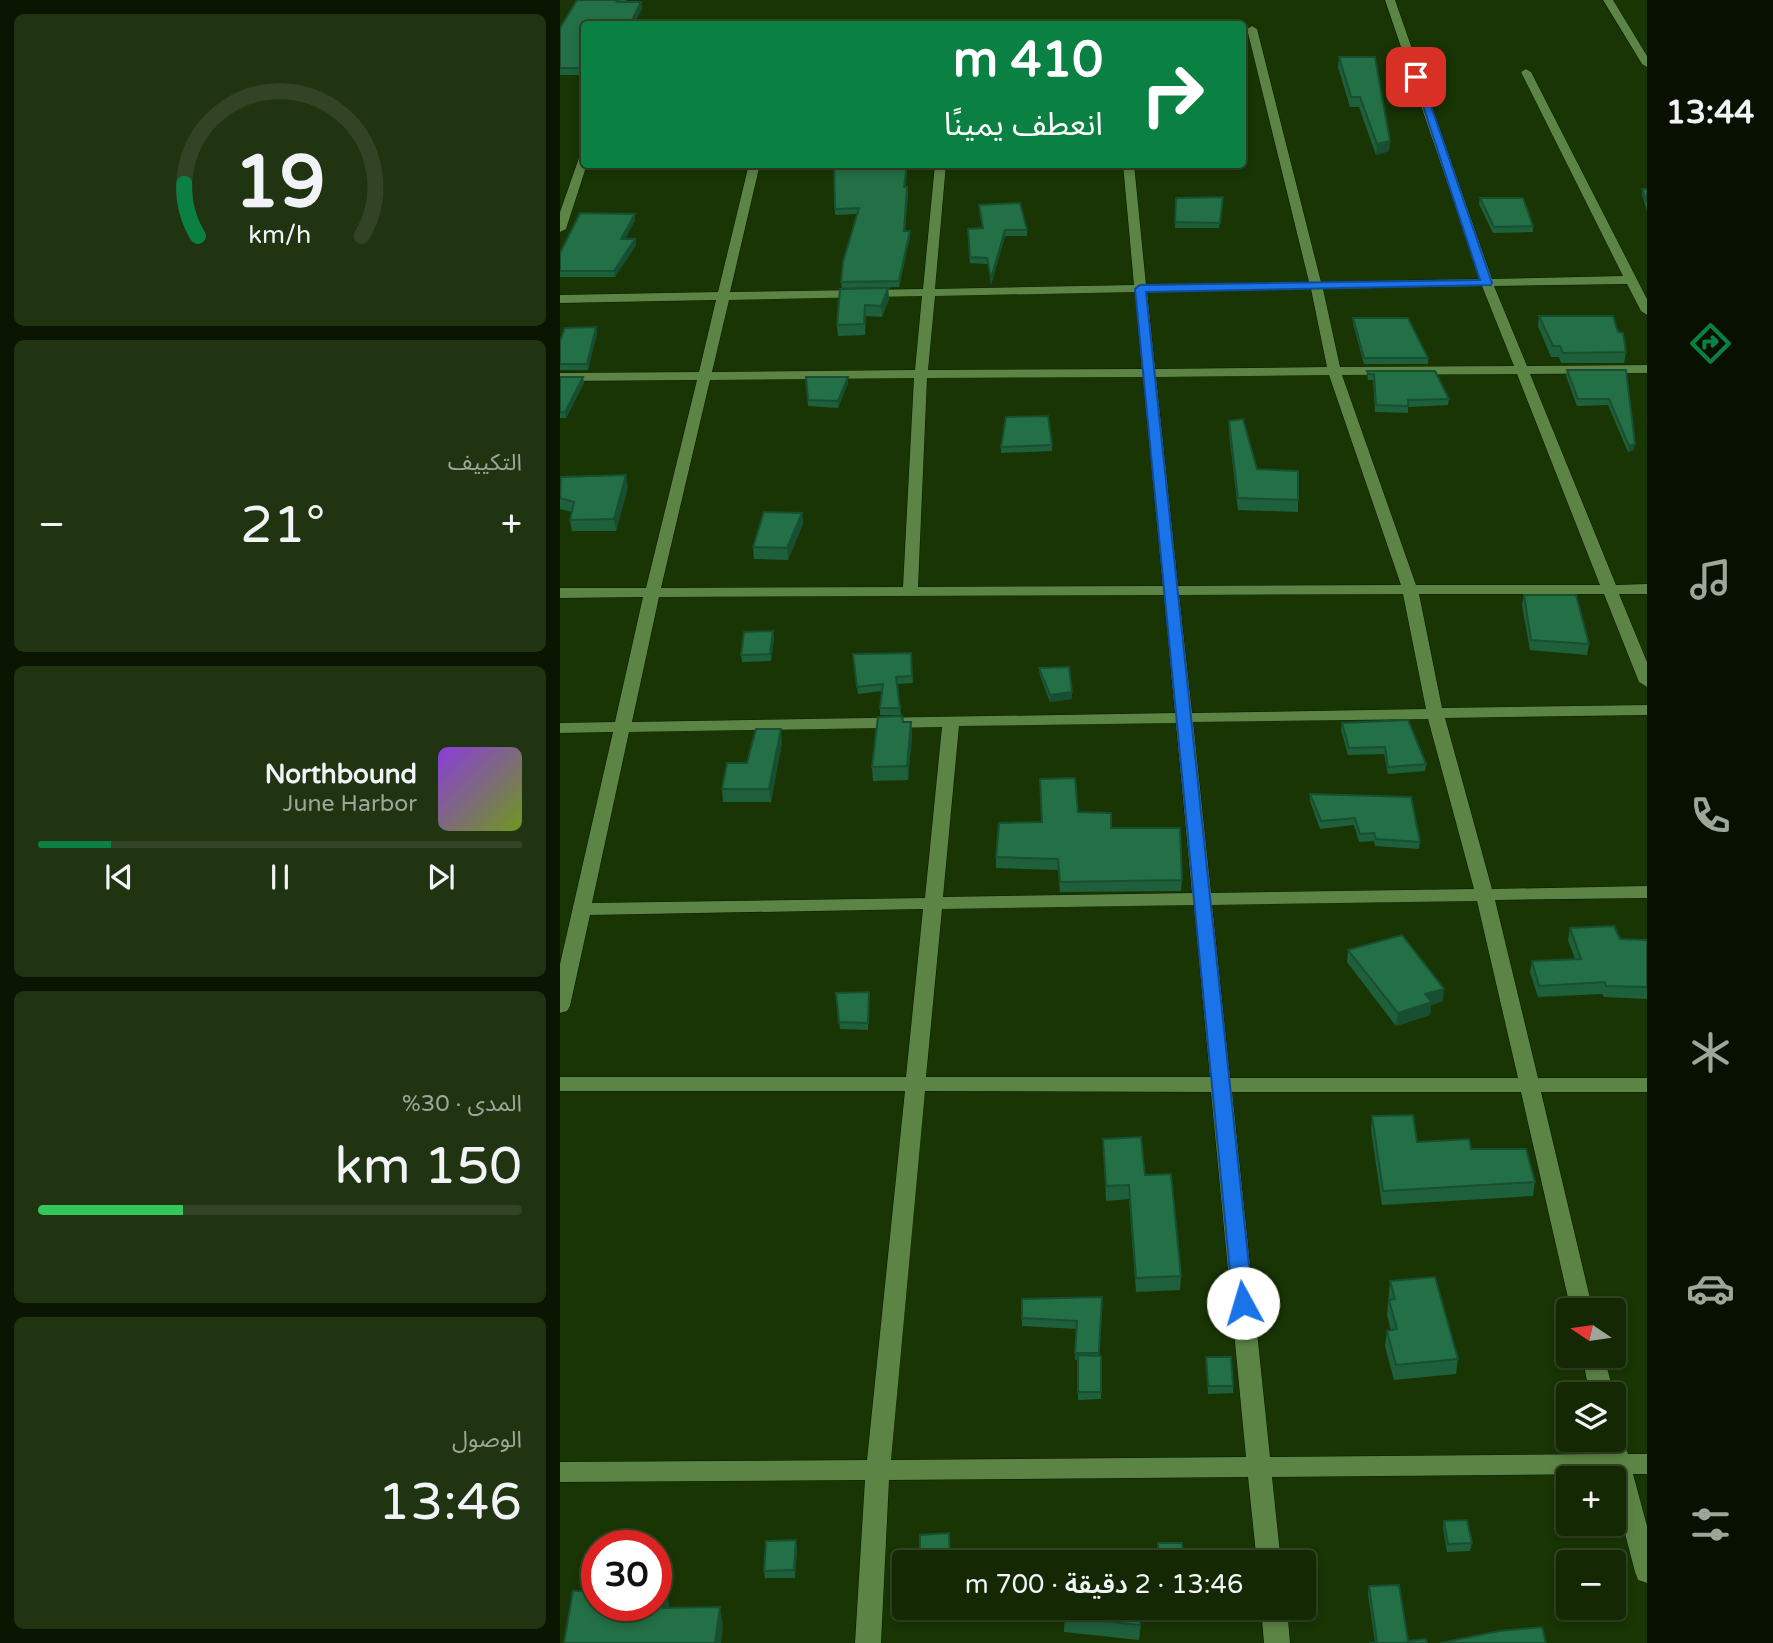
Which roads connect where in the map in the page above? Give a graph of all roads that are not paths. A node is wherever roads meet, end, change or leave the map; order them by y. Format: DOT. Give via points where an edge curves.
graph roads {
  1 [pos="1390,0"];
  2 [pos="1608,0"];
  3 [pos="1252,29"];
  4 [pos="1647,64"];
  5 [pos="1526,72"];
  6 [pos="581,167"];
  7 [pos="754,168"];
  8 [pos="941,168"];
  9 [pos="1128,168"];
  10 [pos="560,229"];
  11 [pos="1631,280"];
  12 [pos="1487,283"];
  13 [pos="1316,286"];
  14 [pos="1140,289"];
  15 [pos="928,292"];
  16 [pos="723,296"];
  17 [pos="560,299"];
  18 [pos="1647,311"];
  19 [pos="1647,369"];
  20 [pos="1522,370"];
  21 [pos="1334,371"];
  22 [pos="1149,372"];
  23 [pos="921,374"];
  24 [pos="704,376"];
  25 [pos="560,377"];
  26 [pos="1607,589"];
  27 [pos="1647,589"];
  28 [pos="1409,590"];
  29 [pos="1171,591"];
  30 [pos="910,592"];
  31 [pos="560,593"];
  32 [pos="652,593"];
  33 [pos="1647,682"];
  34 [pos="1647,710"];
  35 [pos="1435,713"];
  36 [pos="1184,718"];
  37 [pos="951,721"];
  38 [pos="621,727"];
  39 [pos="560,728"];
  40 [pos="1647,892"];
  41 [pos="1485,895"];
  42 [pos="1202,899"];
  43 [pos="934,903"];
  44 [pos="582,909"];
  45 [pos="569,928"];
  46 [pos="560,1006"];
  47 [pos="560,1084"];
  48 [pos="916,1084"];
  49 [pos="1222,1085"];
  50 [pos="1530,1085"];
  51 [pos="1647,1085"];
  52 [pos="1579,1298"];
  53 [pos="1615,1452"];
  54 [pos="1647,1464"];
  55 [pos="1259,1467"];
  56 [pos="878,1470"];
  57 [pos="560,1472"];
  58 [pos="1268,1550"];
  59 [pos="1647,1572"];
  60 [pos="1275,1620"];
  61 [pos="868,1643"];
  62 [pos="1278,1643"];
  1 -- 12 [label="street"];
  2 -- 4 [label="street"];
  3 -- 13 [label="street"];
  5 -- 11 [label="street"];
  6 -- 10 [label="street"];
  7 -- 16 [label="street"];
  8 -- 15 [label="street"];
  9 -- 14 [label="street"];
  11 -- 12 [label="street"];
  11 -- 18 [label="street"];
  12 -- 13 [label="street"];
  12 -- 20 [label="street"];
  13 -- 14 [label="street"];
  13 -- 21 [label="street"];
  14 -- 15 [label="street"];
  14 -- 22 [label="street"];
  15 -- 16 [label="street"];
  15 -- 23 [label="street"];
  16 -- 17 [label="street"];
  16 -- 24 [label="street"];
  19 -- 20 [label="street"];
  20 -- 21 [label="street"];
  20 -- 26 [label="street"];
  21 -- 22 [label="street"];
  21 -- 28 [label="street"];
  22 -- 23 [label="street"];
  22 -- 29 [label="street"];
  23 -- 24 [label="street"];
  23 -- 30 [label="street"];
  24 -- 25 [label="street"];
  24 -- 32 [label="street"];
  26 -- 27 [label="street"];
  26 -- 28 [label="street"];
  26 -- 33 [label="street"];
  28 -- 29 [label="street"];
  28 -- 35 [label="street"];
  29 -- 30 [label="street"];
  29 -- 36 [label="street"];
  30 -- 32 [label="street"];
  31 -- 32 [label="street"];
  32 -- 38 [label="street"];
  34 -- 35 [label="street"];
  35 -- 36 [label="street"];
  35 -- 41 [label="street"];
  36 -- 37 [label="street"];
  36 -- 42 [label="street"];
  37 -- 38 [label="street"];
  37 -- 43 [label="street"];
  38 -- 39 [label="street"];
  38 -- 44 [label="street"];
  40 -- 41 [label="street"];
  41 -- 42 [label="street"];
  41 -- 50 [label="street"];
  42 -- 43 [label="street"];
  42 -- 49 [label="street"];
  43 -- 44 [label="street"];
  43 -- 48 [label="street"];
  44 -- 45 [label="street"];
  45 -- 46 [label="street"];
  47 -- 48 [label="street"];
  48 -- 49 [label="street"];
  48 -- 56 [label="street"];
  49 -- 50 [label="street"];
  49 -- 55 [label="street"];
  50 -- 51 [label="street"];
  50 -- 52 [label="street"];
  53 -- 54 [label="street"];
  53 -- 55 [label="street"];
  53 -- 59 [label="street"];
  55 -- 56 [label="street"];
  55 -- 58 [label="street"];
  56 -- 57 [label="street"];
  56 -- 61 [label="street"];
  60 -- 62 [label="street"];
}
